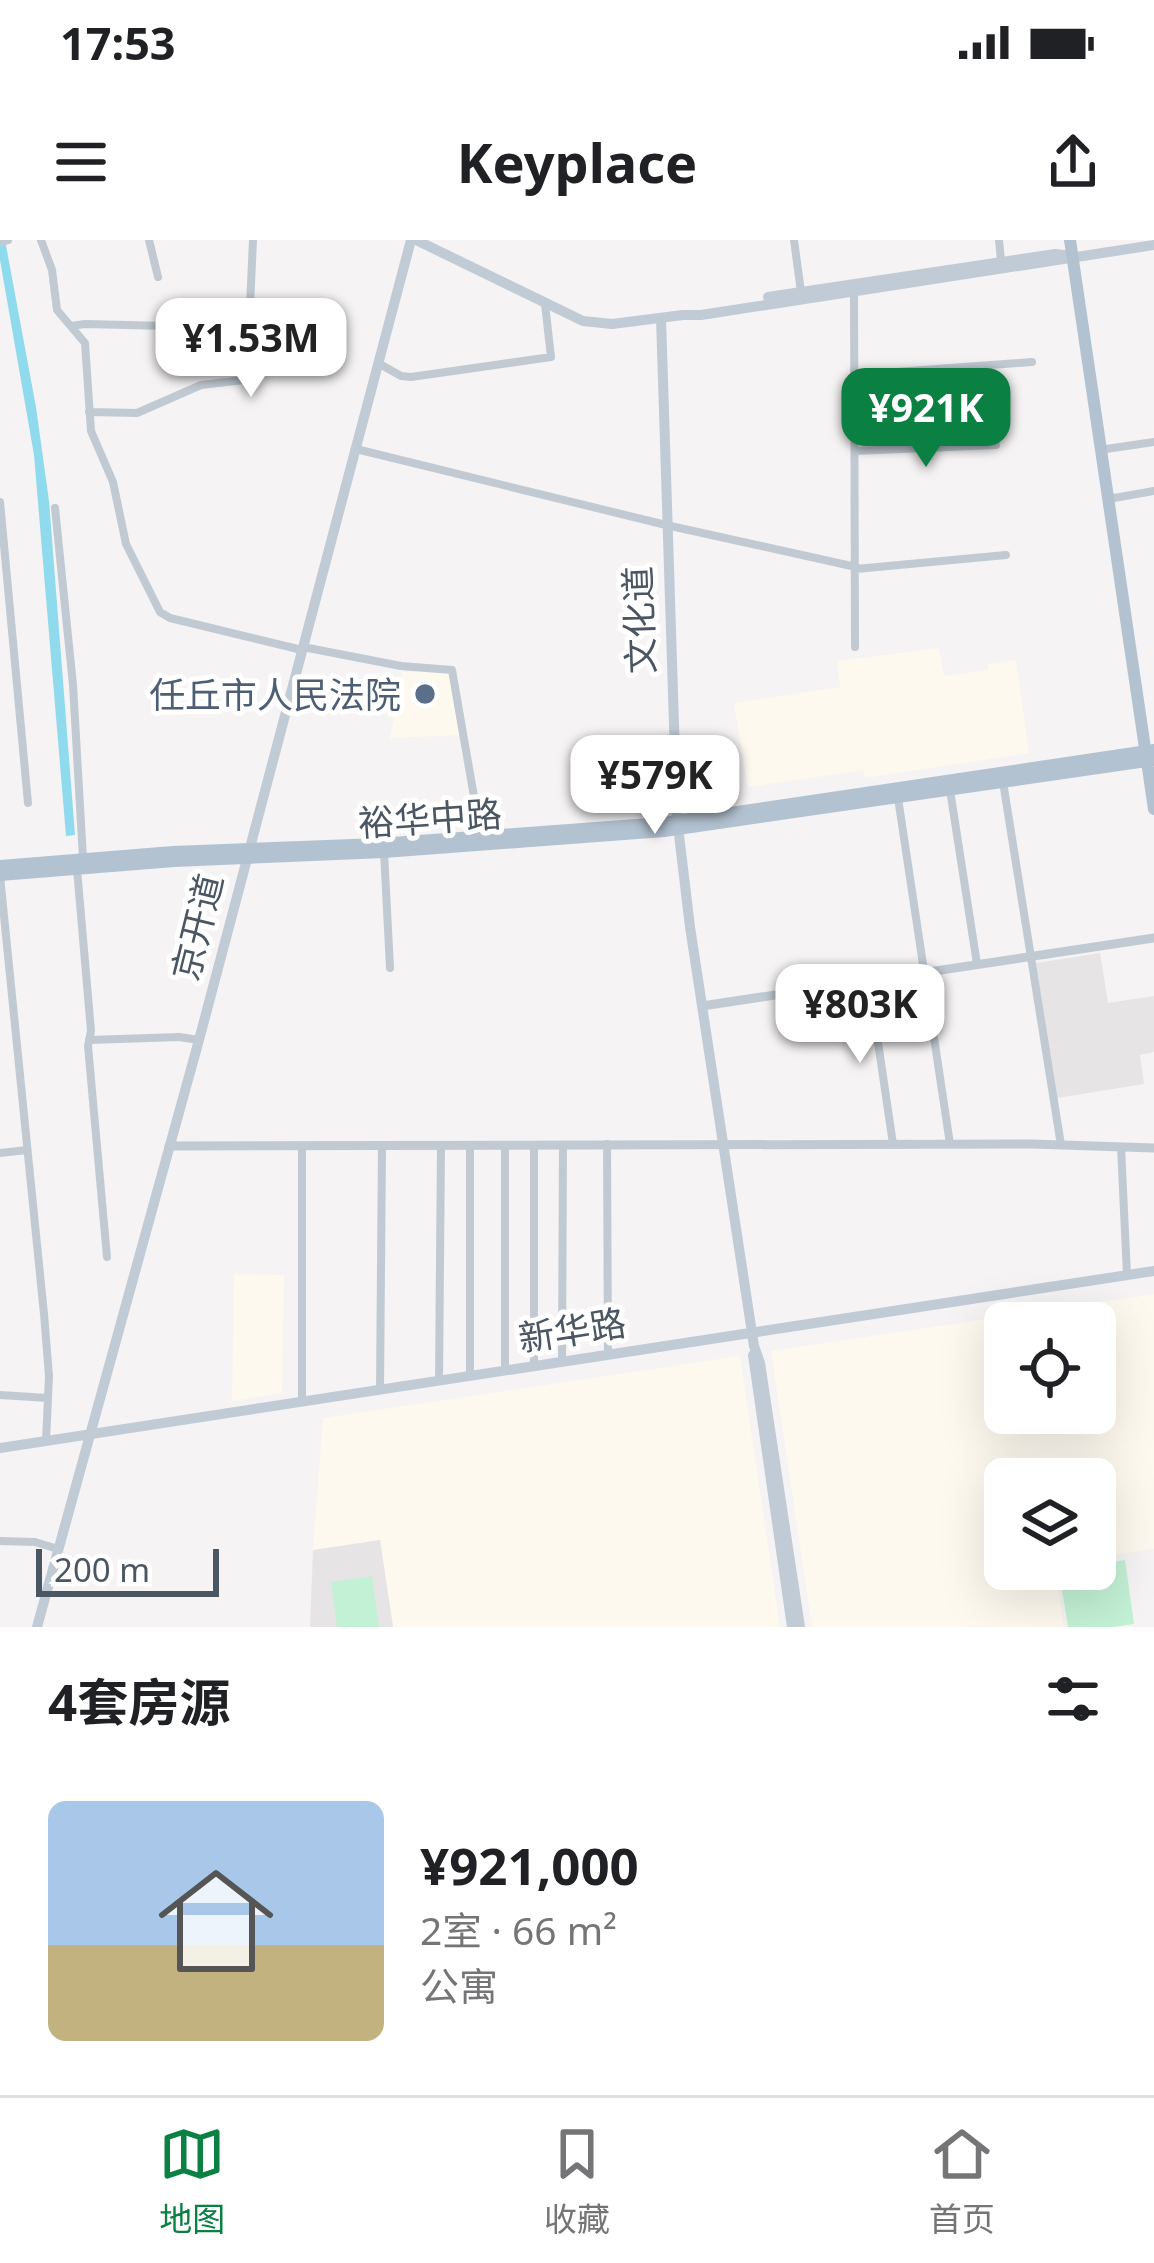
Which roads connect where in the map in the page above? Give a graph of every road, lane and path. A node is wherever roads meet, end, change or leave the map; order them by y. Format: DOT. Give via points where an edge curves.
graph roads {
  1 [pos="40,240"];
  2 [pos="149,240"];
  3 [pos="253,240"];
  4 [pos="413,240"];
  5 [pos="794,240"];
  6 [pos="998,240"];
  7 [pos="1073,240"];
  8 [pos="1154,245"];
  9 [pos="1075,256"];
  10 [pos="1001,261"];
  11 [pos="158,277"];
  12 [pos="801,292"];
  13 [pos="854,292"];
  14 [pos="545,304"];
  15 [pos="683,315"];
  16 [pos="661,318"];
  17 [pos="71,326"];
  18 [pos="249,328"];
  19 [pos="1032,362"];
  20 [pos="378,363"];
  21 [pos="855,375"];
  22 [pos="89,412"];
  23 [pos="1154,442"];
  24 [pos="996,445"];
  25 [pos="356,449"];
  26 [pos="1106,449"];
  27 [pos="855,451"];
  28 [pos="1154,491"];
  29 [pos="1114,498"];
  30 [pos="0,502"];
  31 [pos="55,508"];
  32 [pos="666,525"];
  33 [pos="1006,555"];
  34 [pos="856,568"];
  35 [pos="855,647"];
  36 [pos="303,648"];
  37 [pos="1151,755"];
  38 [pos="1003,782"];
  39 [pos="950,790"];
  40 [pos="898,798"];
  41 [pos="28,803"];
  42 [pos="1154,808"];
  43 [pos="677,826"];
  44 [pos="481,837"];
  45 [pos="384,852"];
  46 [pos="247,853"];
  47 [pos="80,863"];
  48 [pos="0,872"];
  49 [pos="1154,938"];
  50 [pos="1030,956"];
  51 [pos="977,964"];
  52 [pos="390,968"];
  53 [pos="924,972"];
  54 [pos="869,981"];
  55 [pos="702,1006"];
  56 [pos="89,1040"];
  57 [pos="199,1040"];
  58 [pos="607,1144"];
  59 [pos="722,1144"];
  60 [pos="893,1144"];
  61 [pos="950,1144"];
  62 [pos="302,1145"];
  63 [pos="382,1145"];
  64 [pos="441,1145"];
  65 [pos="470,1145"];
  66 [pos="506,1145"];
  67 [pos="534,1145"];
  68 [pos="563,1145"];
  69 [pos="1061,1145"];
  70 [pos="169,1146"];
  71 [pos="1121,1147"];
  72 [pos="1154,1148"];
  73 [pos="27,1150"];
  74 [pos="0,1153"];
  75 [pos="107,1257"];
  76 [pos="1154,1271"];
  77 [pos="1127,1275"];
  78 [pos="753,1339"];
  79 [pos="608,1354"];
  80 [pos="562,1362"];
  81 [pos="534,1366"];
  82 [pos="505,1370"];
  83 [pos="470,1376"];
  84 [pos="439,1381"];
  85 [pos="380,1390"];
  86 [pos="0,1395"];
  87 [pos="48,1398"];
  88 [pos="302,1402"];
  89 [pos="89,1434"];
  90 [pos="46,1441"];
  91 [pos="0,1448"];
  92 [pos="0,1540"];
  93 [pos="58,1549"];
  94 [pos="39,1626"];
  95 [pos="796,1627"];
  1 -- 17 [label="street" via="57,310"];
  2 -- 11 [label="street"];
  3 -- 18 [label="street"];
  4 -- 14 [label="main road"];
  4 -- 20 [label="main road, 京开道"];
  5 -- 12 [label="street"];
  6 -- 10 [label="street"];
  7 -- 9 [label="main road"];
  8 -- 9 [label="main road"];
  9 -- 10 [label="main road"];
  9 -- 13 [label="main road"];
  9 -- 26 [label="main road"];
  9 -- 37 [label="main road"];
  10 -- 12 [label="main road"];
  12 -- 15 [label="main road"];
  13 -- 15 [label="main road"];
  13 -- 21 [label="street"];
  14 -- 16 [label="main road" via="604,324"];
  14 -- 20 [label="street" via="551,357 411,377"];
  15 -- 16 [label="main road"];
  16 -- 32 [label="main road, 文化道"];
  17 -- 18 [label="street"];
  17 -- 22 [label="street" via="85,344"];
  18 -- 22 [label="street" via="251,373 244,380 201,386 137,413"];
  19 -- 21 [label="street"];
  20 -- 25 [label="main road, 京开道"];
  21 -- 27 [label="street"];
  22 -- 36 [label="street" via="126,544 162,615"];
  23 -- 26 [label="street"];
  24 -- 27 [label="street"];
  25 -- 32 [label="street"];
  25 -- 36 [label="main road, 京开道"];
  26 -- 29 [label="main road"];
  27 -- 34 [label="street"];
  28 -- 29 [label="street"];
  29 -- 37 [label="main road"];
  30 -- 41 [label="street"];
  31 -- 47 [label="street"];
  32 -- 34 [label="street"];
  32 -- 43 [label="main road, 文化道"];
  33 -- 34 [label="street"];
  34 -- 35 [label="street"];
  36 -- 44 [label="street" via="452,670"];
  36 -- 46 [label="main road, 京开道"];
  37 -- 38 [label="main road, 裕华中路"];
  37 -- 42 [label="main road"];
  37 -- 43 [label="main road, 裕华中路"];
  38 -- 39 [label="main road, 裕华中路"];
  38 -- 50 [label="street"];
  39 -- 40 [label="main road, 裕华中路"];
  39 -- 51 [label="street"];
  40 -- 43 [label="main road, 裕华中路"];
  40 -- 53 [label="street"];
  43 -- 44 [label="main road, 裕华中路"];
  43 -- 45 [label="main road, 裕华中路"];
  43 -- 55 [label="main road, 文化道"];
  44 -- 46 [label="main road, 裕华中路"];
  45 -- 46 [label="main road, 裕华中路"];
  45 -- 52 [label="street"];
  46 -- 47 [label="main road, 裕华中路"];
  46 -- 57 [label="main road, 京开道"];
  47 -- 48 [label="main road, 裕华中路"];
  47 -- 56 [label="street"];
  48 -- 73 [label="street"];
  49 -- 50 [label="street"];
  50 -- 51 [label="street"];
  50 -- 69 [label="street"];
  51 -- 53 [label="street"];
  53 -- 54 [label="street"];
  53 -- 61 [label="street"];
  54 -- 55 [label="street"];
  54 -- 60 [label="street"];
  55 -- 59 [label="main road, 文化道"];
  56 -- 57 [label="street"];
  56 -- 75 [label="street"];
  57 -- 70 [label="main road, 京开道"];
  58 -- 59 [label="street"];
  58 -- 68 [label="street"];
  58 -- 79 [label="street"];
  59 -- 60 [label="street"];
  59 -- 78 [label="main road, 文化道"];
  60 -- 61 [label="street"];
  61 -- 69 [label="street"];
  62 -- 63 [label="street"];
  62 -- 70 [label="street"];
  62 -- 88 [label="street"];
  63 -- 64 [label="street"];
  63 -- 85 [label="street"];
  64 -- 65 [label="street"];
  64 -- 84 [label="street"];
  65 -- 66 [label="street"];
  65 -- 83 [label="street"];
  66 -- 67 [label="street"];
  66 -- 82 [label="street"];
  67 -- 68 [label="street"];
  67 -- 81 [label="street"];
  68 -- 80 [label="street"];
  69 -- 71 [label="street"];
  70 -- 89 [label="main road, 京开道"];
  71 -- 72 [label="street"];
  71 -- 77 [label="street"];
  73 -- 74 [label="street"];
  73 -- 87 [label="street"];
  76 -- 77 [label="main road, 新华路"];
  77 -- 78 [label="main road, 新华路"];
  78 -- 79 [label="main road, 新华路"];
  78 -- 95 [label="main road, 文化道"];
  79 -- 80 [label="main road, 新华路"];
  80 -- 81 [label="main road, 新华路"];
  81 -- 82 [label="main road, 新华路"];
  82 -- 83 [label="main road, 新华路"];
  83 -- 84 [label="main road, 新华路"];
  84 -- 85 [label="main road, 新华路"];
  85 -- 88 [label="main road, 新华路"];
  86 -- 87 [label="street"];
  87 -- 90 [label="street"];
  88 -- 89 [label="main road, 新华路"];
  89 -- 90 [label="main road, 新华路"];
  89 -- 93 [label="main road, 京开道"];
  90 -- 91 [label="main road, 新华路"];
  92 -- 93 [label="street"];
  93 -- 94 [label="main road, 京开道"];
}
